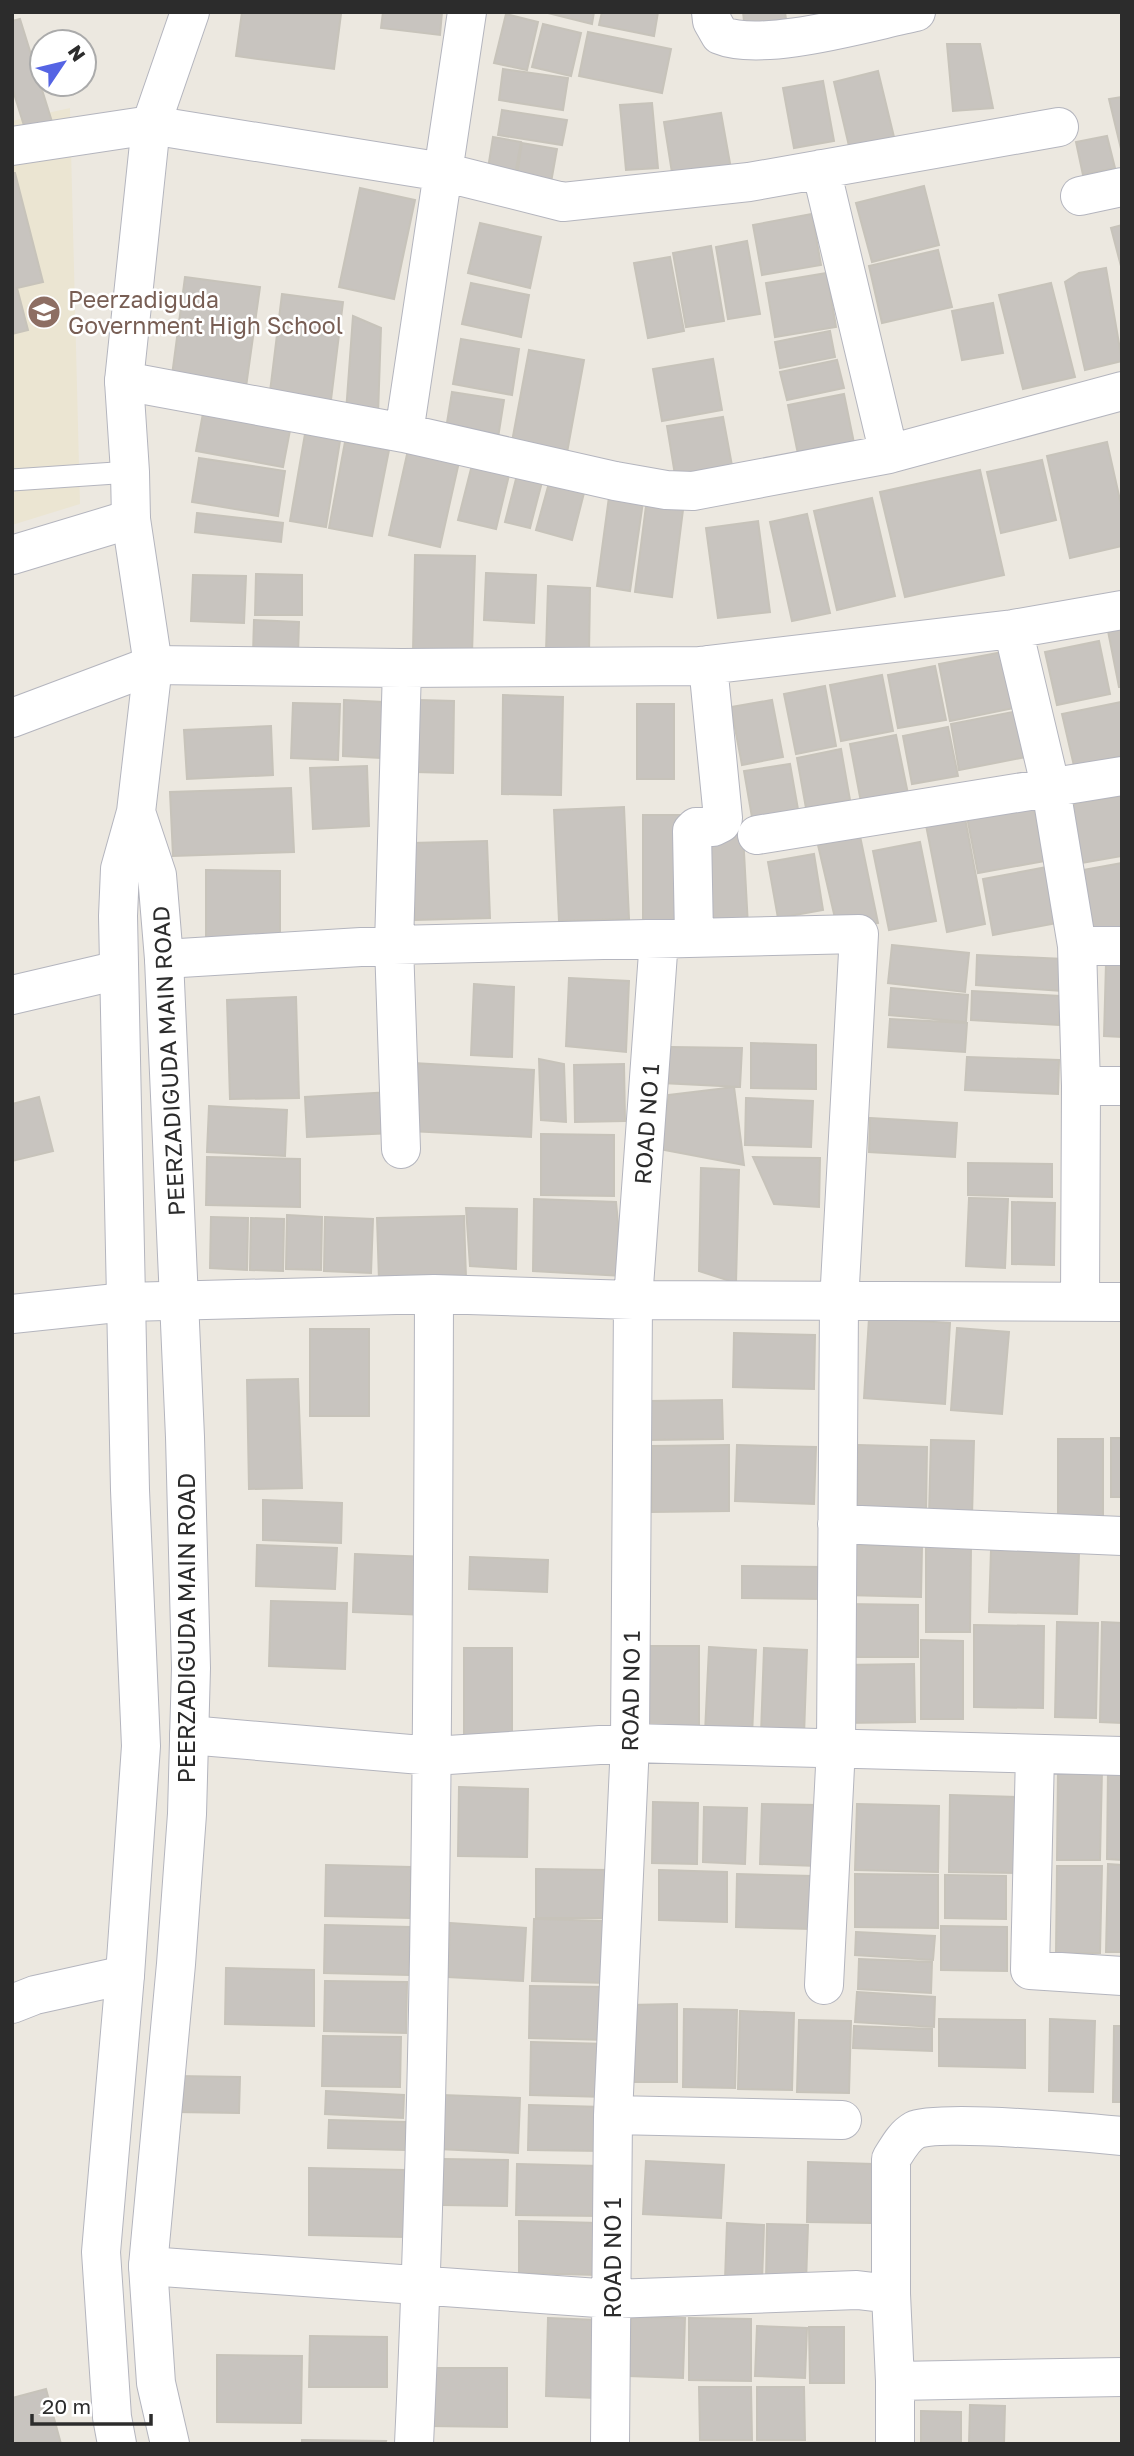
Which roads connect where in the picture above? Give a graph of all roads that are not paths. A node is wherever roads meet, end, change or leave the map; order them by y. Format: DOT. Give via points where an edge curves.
graph roads {
  1 [pos="190,12"];
  2 [pos="467,12"];
  3 [pos="712,12"];
  4 [pos="916,12"];
  5 [pos="151,125"];
  6 [pos="1059,127"];
  7 [pos="12,146"];
  8 [pos="821,169"];
  9 [pos="443,172"];
  10 [pos="1122,187"];
  11 [pos="1080,196"];
  12 [pos="124,381"];
  13 [pos="1122,390"];
  14 [pos="404,432"];
  15 [pos="889,454"];
  16 [pos="130,472"];
  17 [pos="12,480"];
  18 [pos="131,519"];
  19 [pos="12,555"];
  20 [pos="1122,610"];
  21 [pos="1013,629"];
  22 [pos="153,665"];
  23 [pos="708,665"];
  24 [pos="402,668"];
  25 [pos="12,718"];
  26 [pos="1122,776"];
  27 [pos="1051,789"];
  28 [pos="136,812"];
  29 [pos="757,835"];
  30 [pos="676,938"];
  31 [pos="394,945"];
  32 [pos="1077,946"];
  33 [pos="1122,946"];
  34 [pos="164,959"];
  35 [pos="119,970"];
  36 [pos="12,995"];
  37 [pos="1081,1086"];
  38 [pos="1122,1086"];
  39 [pos="401,1149"];
  40 [pos="434,1294"];
  41 [pos="179,1300"];
  42 [pos="633,1300"];
  43 [pos="126,1302"];
  44 [pos="1080,1302"];
  45 [pos="1122,1302"];
  46 [pos="839,1303"];
  47 [pos="12,1314"];
  48 [pos="836,1524"];
  49 [pos="1122,1536"];
  50 [pos="189,1735"];
  51 [pos="630,1743"];
  52 [pos="836,1747"];
  53 [pos="1035,1754"];
  54 [pos="433,1756"];
  55 [pos="1122,1756"];
  56 [pos="125,1975"];
  57 [pos="1122,1976"];
  58 [pos="824,1985"];
  59 [pos="12,2004"];
  60 [pos="613,2115"];
  61 [pos="842,2120"];
  62 [pos="1122,2136"];
  63 [pos="148,2266"];
  64 [pos="421,2285"];
  65 [pos="891,2294"];
  66 [pos="612,2299"];
  67 [pos="1122,2377"];
  68 [pos="895,2381"];
  69 [pos="117,2444"];
  70 [pos="170,2444"];
  71 [pos="414,2444"];
  72 [pos="610,2444"];
  73 [pos="895,2444"];
  1 -- 5 [label="street, PEERZADIGUDA MAIN ROAD"];
  2 -- 9 [label="street"];
  3 -- 4 [label="street" via="720,35 743,41 776,41"];
  5 -- 7 [label="street"];
  5 -- 9 [label="street"];
  5 -- 12 [label="street, PEERZADIGUDA MAIN ROAD"];
  6 -- 8 [label="street"];
  8 -- 9 [label="street" via="749,182 562,202"];
  8 -- 15 [label="street"];
  9 -- 14 [label="street"];
  10 -- 11 [label="street"];
  12 -- 14 [label="street"];
  12 -- 16 [label="street, PEERZADIGUDA MAIN ROAD"];
  13 -- 15 [label="street"];
  14 -- 15 [label="street" via="615,481 693,491"];
  16 -- 17 [label="lane"];
  16 -- 18 [label="street, PEERZADIGUDA MAIN ROAD"];
  18 -- 19 [label="street"];
  18 -- 22 [label="street, PEERZADIGUDA MAIN ROAD"];
  20 -- 21 [label="street"];
  21 -- 23 [label="street"];
  21 -- 27 [label="street"];
  22 -- 24 [label="street"];
  22 -- 25 [label="street"];
  22 -- 28 [label="street, PEERZADIGUDA MAIN ROAD"];
  23 -- 24 [label="street"];
  23 -- 30 [label="street, ROAD NO 1" via="723,817 713,827 692,831"];
  24 -- 31 [label="street"];
  26 -- 27 [label="street"];
  27 -- 29 [label="street"];
  27 -- 32 [label="street"];
  28 -- 34 [label="street, PEERZADIGUDA MAIN ROAD" via="157,875"];
  28 -- 35 [label="street, PEERZADIGUDA MAIN ROAD" via="120,869"];
  30 -- 31 [label="street"];
  30 -- 42 [label="street, ROAD NO 1"];
  30 -- 46 [label="street" via="859,934"];
  31 -- 34 [label="street"];
  31 -- 39 [label="street"];
  32 -- 33 [label="street"];
  32 -- 37 [label="street"];
  34 -- 41 [label="street, PEERZADIGUDA MAIN ROAD"];
  35 -- 36 [label="street"];
  35 -- 43 [label="street, PEERZADIGUDA MAIN ROAD"];
  37 -- 38 [label="street"];
  37 -- 44 [label="street"];
  40 -- 41 [label="street"];
  40 -- 42 [label="street"];
  40 -- 54 [label="street"];
  41 -- 43 [label="street"];
  41 -- 50 [label="street, PEERZADIGUDA MAIN ROAD" via="191,1668"];
  42 -- 46 [label="street"];
  42 -- 51 [label="street, ROAD NO 1"];
  43 -- 47 [label="street"];
  43 -- 56 [label="street, PEERZADIGUDA MAIN ROAD" via="141,1745"];
  44 -- 45 [label="street"];
  44 -- 46 [label="street"];
  46 -- 48 [label="street"];
  48 -- 49 [label="street"];
  48 -- 52 [label="street"];
  50 -- 54 [label="street"];
  50 -- 63 [label="street, PEERZADIGUDA MAIN ROAD" via="178,1937"];
  51 -- 52 [label="street"];
  51 -- 54 [label="street"];
  51 -- 60 [label="street, ROAD NO 1"];
  52 -- 53 [label="street"];
  52 -- 58 [label="street"];
  53 -- 55 [label="street"];
  53 -- 57 [label="street" via="1030,1970"];
  54 -- 64 [label="street"];
  56 -- 59 [label="street"];
  56 -- 69 [label="street, PEERZADIGUDA MAIN ROAD" via="100,2252"];
  60 -- 61 [label="street"];
  60 -- 66 [label="street, ROAD NO 1"];
  62 -- 65 [label="street" via="950,2126 917,2129 891,2159"];
  63 -- 64 [label="street"];
  63 -- 70 [label="street, PEERZADIGUDA MAIN ROAD" via="156,2383"];
  64 -- 66 [label="street"];
  64 -- 71 [label="street"];
  65 -- 66 [label="street" via="857,2290"];
  65 -- 68 [label="street"];
  66 -- 72 [label="street, ROAD NO 1"];
  67 -- 68 [label="street"];
  68 -- 73 [label="street"];
}
